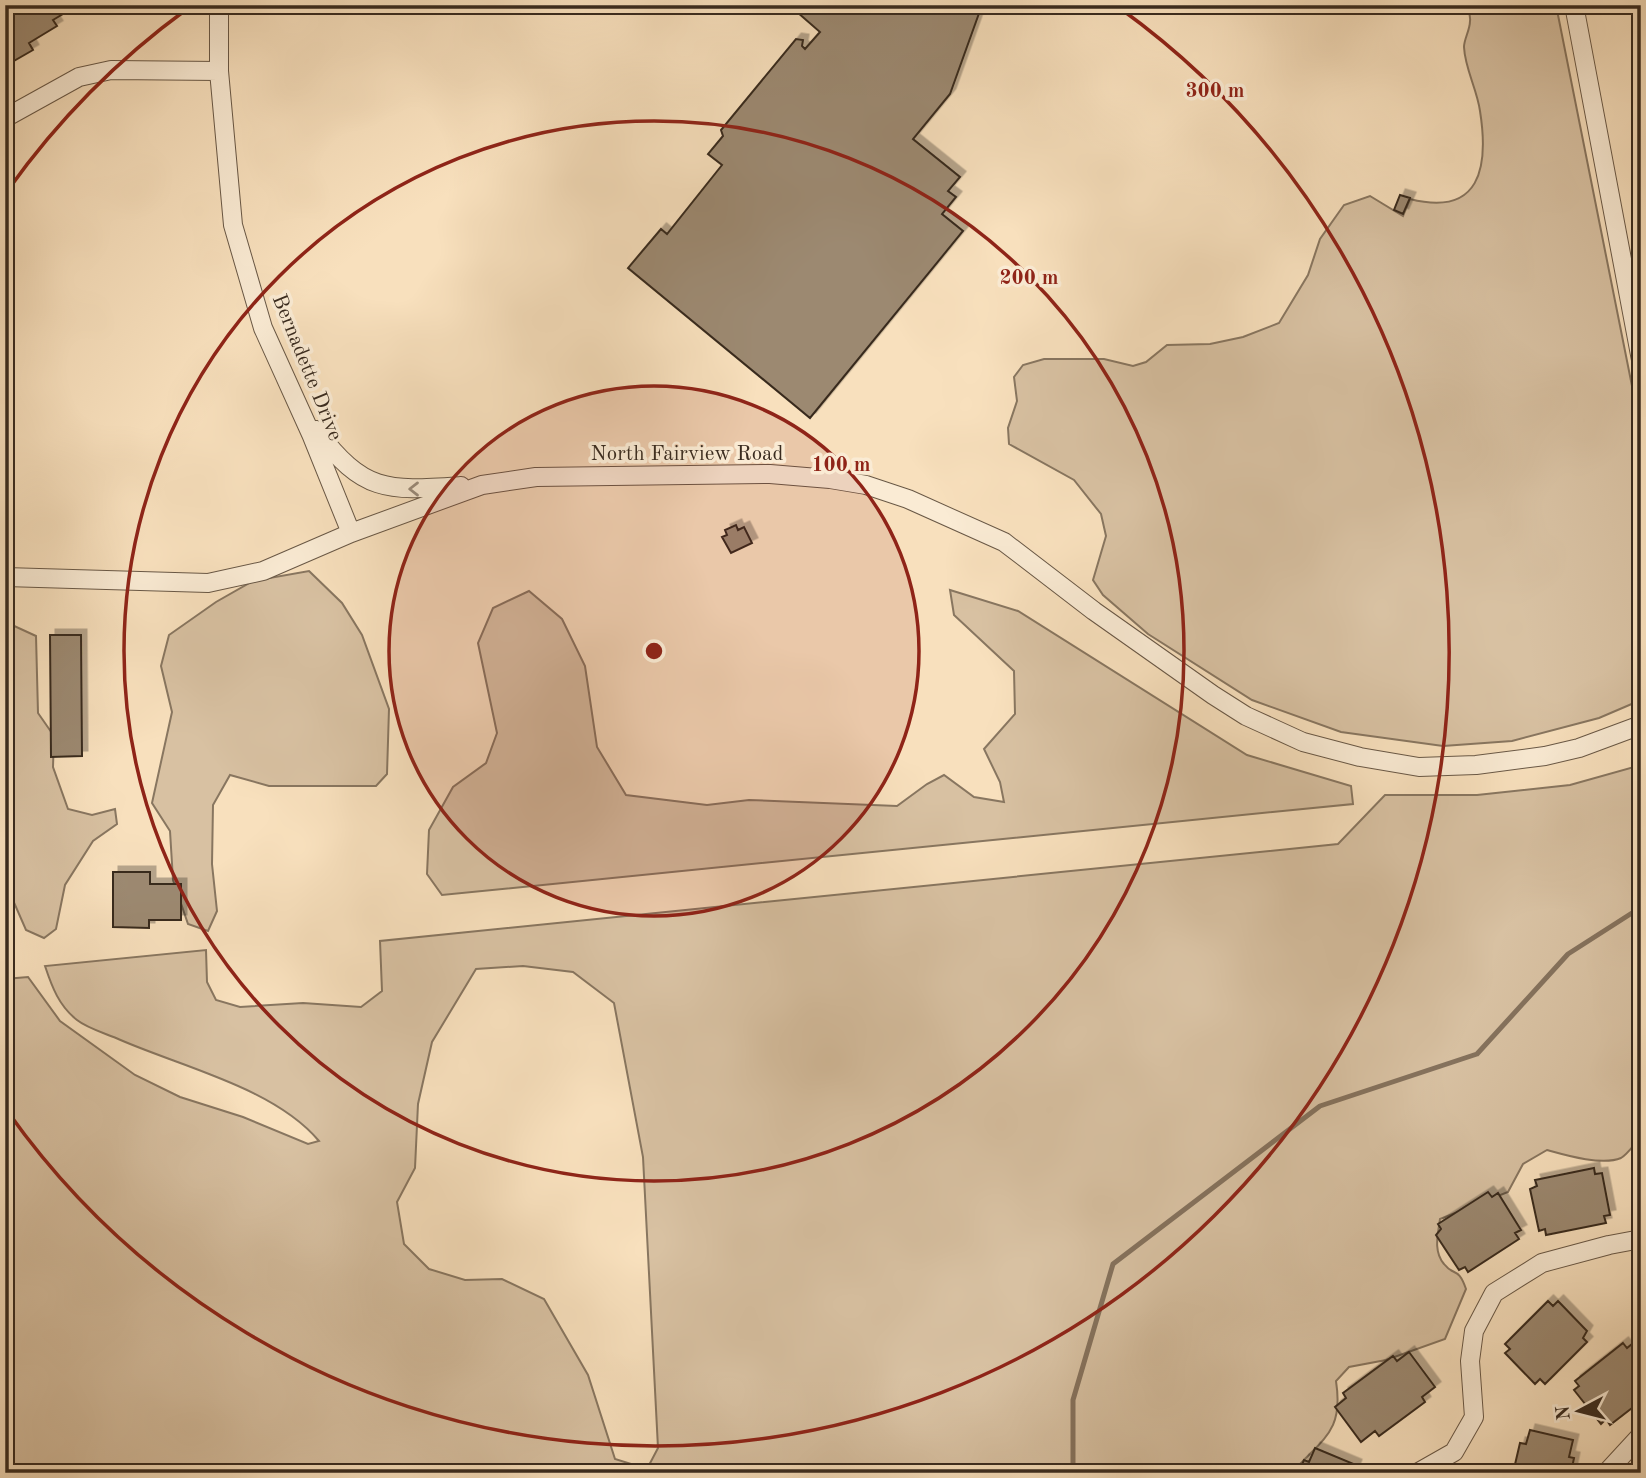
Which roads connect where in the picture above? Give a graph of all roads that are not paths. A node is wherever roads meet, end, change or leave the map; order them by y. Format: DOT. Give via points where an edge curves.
graph roads {
  1 [pos="219,5"];
  2 [pos="1574,5"];
  3 [pos="219,71"];
  4 [pos="5,118"];
  5 [pos="1641,360"];
  6 [pos="298,404"];
  7 [pos="482,485"];
  8 [pos="351,533"];
  9 [pos="5,577"];
  10 [pos="1641,725"];
  11 [pos="1641,1239"];
  12 [pos="1641,1435"];
  13 [pos="1417,1473"];
  14 [pos="1606,1473"];
  1 -- 3 [label="street, Bernadette Drive"];
  2 -- 5 [label="street"];
  3 -- 4 [label="street" via="111,70 79,77"];
  3 -- 6 [label="street, Bernadette Drive" via="233,225 263,328"];
  7 -- 6 [label="street, one-way" via="408,490 359,476 334,453"];
  6 -- 8 [label="street, Bernadette Drive"];
  7 -- 8 [label="street, North Fairview Road"];
  7 -- 10 [label="street, North Fairview Road" via="566,475 770,474 866,485 1004,542 1246,716 1303,743 1360,757 1419,767 1476,765 1579,748"];
  8 -- 9 [label="street, North Fairview Road" via="264,571 208,583"];
  11 -- 13 [label="street" via="1542,1263 1493,1293 1474,1331 1470,1361 1474,1417 1454,1452"];
  12 -- 14 [label="street"];
}
